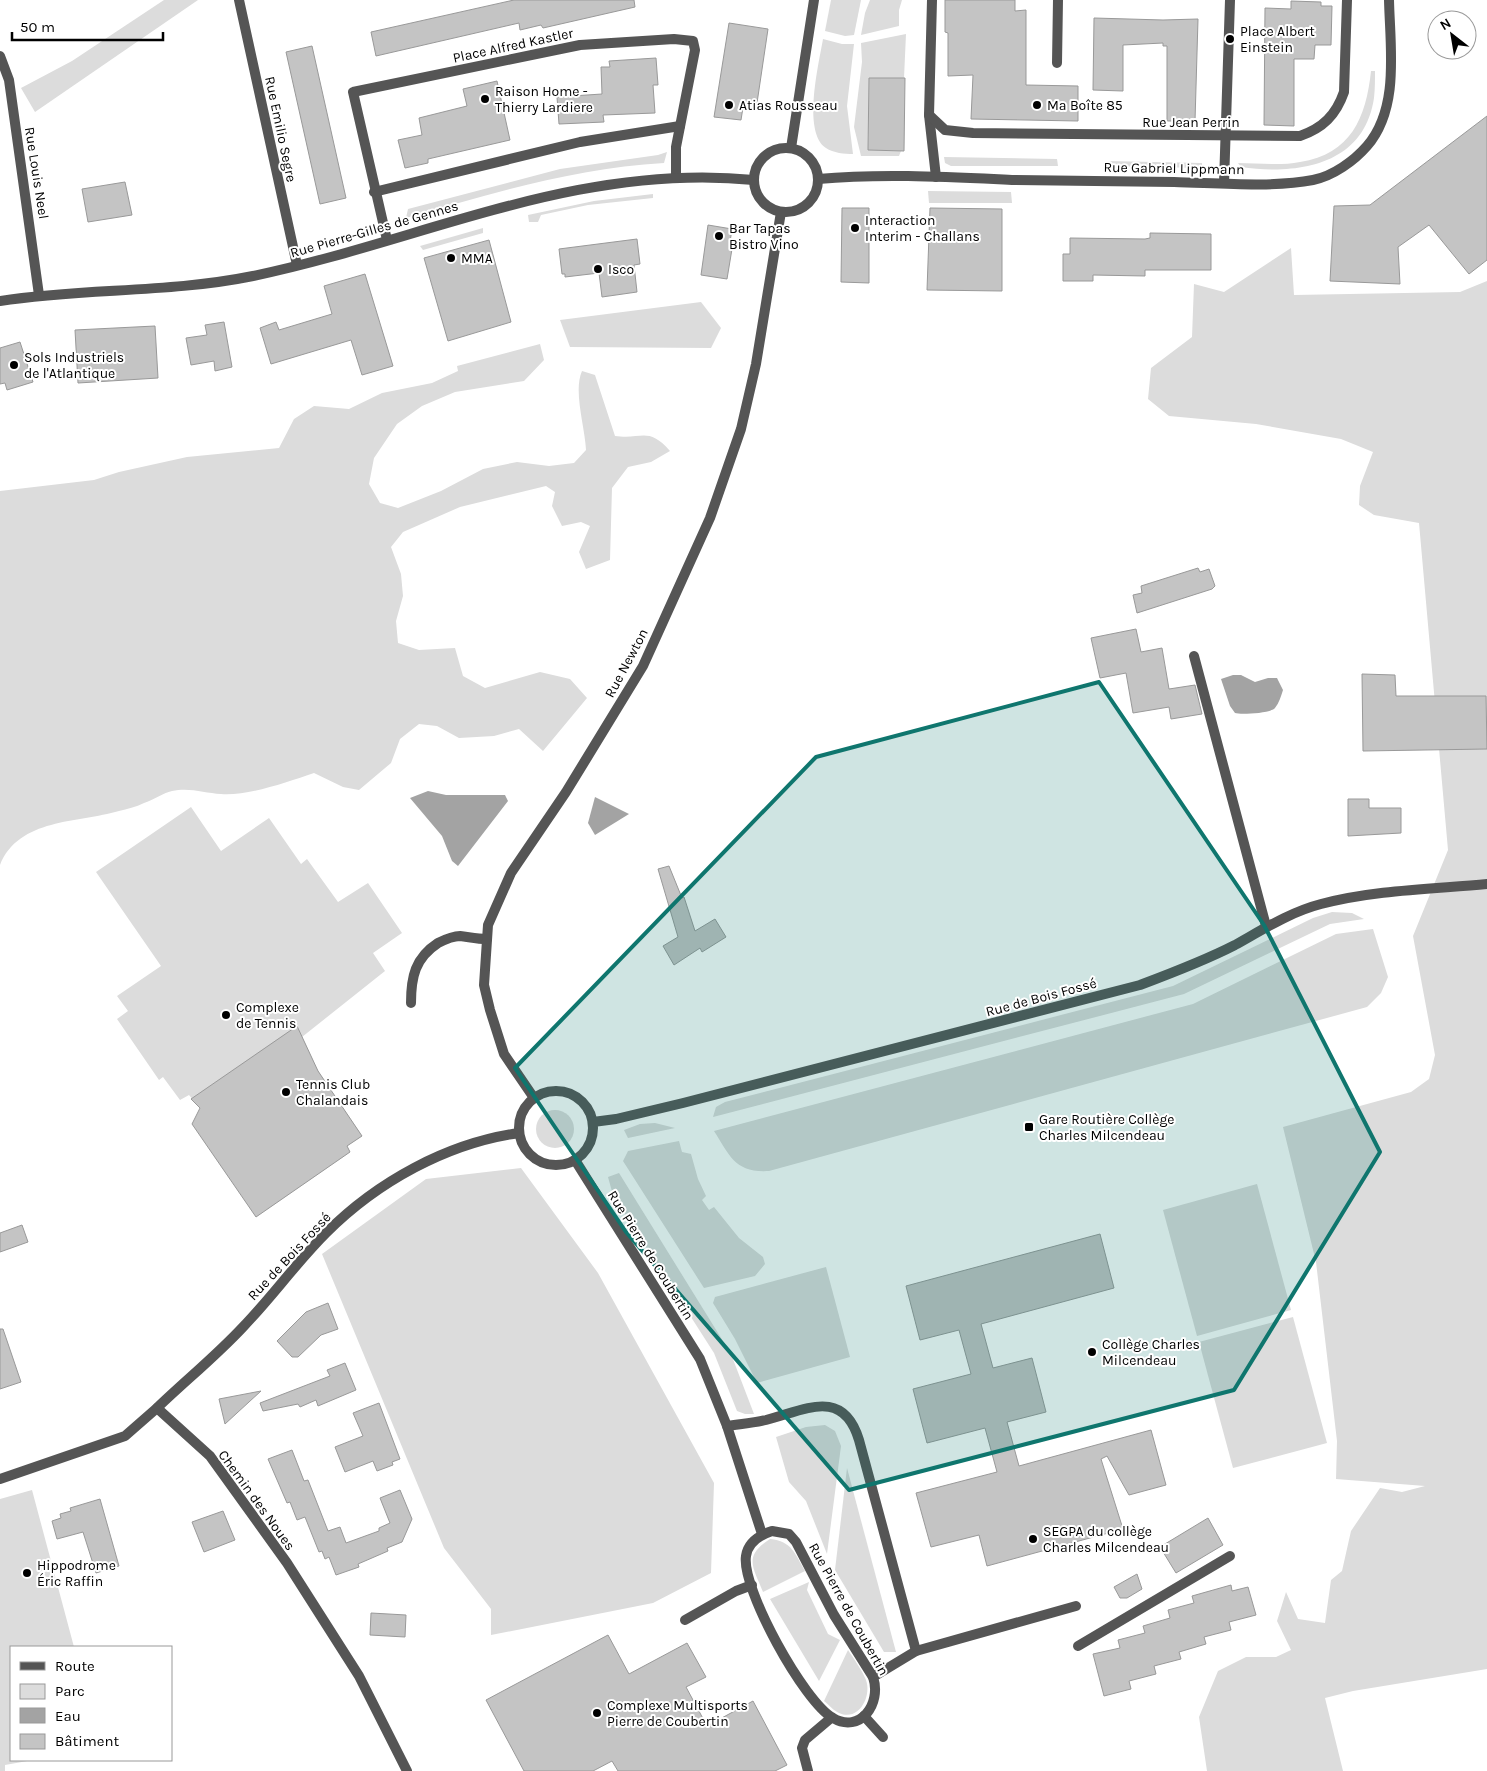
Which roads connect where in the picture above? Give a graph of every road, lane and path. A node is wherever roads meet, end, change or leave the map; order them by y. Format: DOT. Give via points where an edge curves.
graph roads {
  1 [pos="239,0"];
  2 [pos="814,0"];
  3 [pos="932,0"];
  4 [pos="1058,0"];
  5 [pos="1230,0"];
  6 [pos="1347,0"];
  7 [pos="1390,0"];
  8 [pos="0,56"];
  9 [pos="1057,62"];
  10 [pos="930,115"];
  11 [pos="680,126"];
  12 [pos="1227,136"];
  13 [pos="790,148"];
  14 [pos="936,177"];
  15 [pos="676,178"];
  16 [pos="818,179"];
  17 [pos="754,180"];
  18 [pos="1224,183"];
  19 [pos="374,192"];
  20 [pos="781,212"];
  21 [pos="387,240"];
  22 [pos="297,265"];
  23 [pos="39,295"];
  24 [pos="0,301"];
  25 [pos="1194,656"];
  26 [pos="1487,884"];
  27 [pos="1266,926"];
  28 [pos="487,939"];
  29 [pos="411,1003"];
  30 [pos="534,1098"];
  31 [pos="593,1122"];
  32 [pos="519,1133"];
  33 [pos="575,1160"];
  34 [pos="157,1408"];
  35 [pos="727,1426"];
  36 [pos="0,1479"];
  37 [pos="762,1534"];
  38 [pos="1230,1556"];
  39 [pos="752,1585"];
  40 [pos="1076,1606"];
  41 [pos="686,1620"];
  42 [pos="1078,1646"];
  43 [pos="916,1651"];
  44 [pos="873,1677"];
  45 [pos="864,1716"];
  46 [pos="831,1718"];
  47 [pos="883,1737"];
  48 [pos="407,1771"];
  49 [pos="808,1771"];
  1 -- 22 [label="street, Rue Emilio Segre"];
  2 -- 13 [label="street"];
  3 -- 10 [label="street"];
  4 -- 9 [label="street"];
  5 -- 12 [label="street"];
  6 -- 12 [label="street, Rue Jean Perrin" via="1344,92 1332,116 1313,131 1300,136"];
  7 -- 18 [label="street, Rue Gabriel Lippmann" via="1387,105 1381,124 1368,145 1354,160 1316,180"];
  8 -- 23 [label="street, Rue Louis Neel" via="9,80"];
  10 -- 12 [label="street, Rue Jean Perrin" via="945,130 973,133"];
  10 -- 14 [label="street"];
  11 -- 15 [label="street, Place Alfred Kastler"];
  11 -- 19 [label="street" via="580,142"];
  11 -- 19 [label="street, Place Alfred Kastler" via="695,50 692,41 684,39 580,45 353,92"];
  12 -- 18 [label="street"];
  13 -- 16 [label="street" via="806,154 816,166"];
  13 -- 17 [label="street" via="773,150 759,163"];
  14 -- 16 [label="street, Rue Gabriel Lippmann"];
  14 -- 18 [label="street, Rue Gabriel Lippmann"];
  15 -- 17 [label="street, Rue Pierre-Gilles de Gennes"];
  15 -- 21 [label="street, Rue Pierre-Gilles de Gennes" via="604,185 547,196"];
  16 -- 20 [label="street" via="813,198 799,210"];
  17 -- 20 [label="street" via="757,195 767,206"];
  19 -- 21 [label="street, Place Alfred Kastler"];
  20 -- 28 [label="street, Rue Newton" via="756,364 741,429 710,518 643,666 566,792 511,873 488,926"];
  21 -- 22 [label="street, Rue Pierre-Gilles de Gennes"];
  22 -- 23 [label="street, Rue Pierre-Gilles de Gennes" via="216,282"];
  23 -- 24 [label="street, Rue Pierre-Gilles de Gennes"];
  25 -- 27 [label="street"];
  26 -- 27 [label="street, Rue de Bois Fossé" via="1381,894 1320,904"];
  27 -- 31 [label="street, Rue de Bois Fossé" via="1188,967 1140,985 693,1101"];
  28 -- 29 [label="street" via="459,936 430,948 414,970"];
  28 -- 30 [label="street, Rue Newton" via="484,985 490,1010 504,1054"];
  30 -- 31 [label="street" via="548,1092 576,1097 587,1108"];
  30 -- 32 [label="street" via="525,1108"];
  31 -- 33 [label="street" via="586,1150"];
  32 -- 33 [label="street" via="524,1147 534,1158 547,1164 561,1165"];
  32 -- 34 [label="street, Rue de Bois Fossé" via="430,1160 362,1202 326,1233 242,1328"];
  33 -- 35 [label="street, Rue Pierre de Coubertin" via="700,1359"];
  34 -- 36 [label="street" via="125,1436"];
  34 -- 48 [label="street, Chemin des Noues" via="210,1456 287,1563 359,1676"];
  35 -- 37 [label="street, Rue Pierre de Coubertin"];
  35 -- 43 [label="street" via="824,1406 838,1408 847,1414 857,1432"];
  37 -- 39 [label="street" via="748,1549 746,1557"];
  37 -- 44 [label="street, Rue Pierre de Coubertin" via="779,1531 789,1534 796,1542 834,1615"];
  38 -- 42 [label="street"];
  39 -- 41 [label="street" via="736,1590"];
  39 -- 46 [label="street" via="778,1648 814,1701"];
  40 -- 43 [label="street"];
  43 -- 44 [label="street"];
  44 -- 45 [label="street, Rue Pierre de Coubertin" via="876,1699"];
  45 -- 46 [label="street" via="847,1722"];
  45 -- 47 [label="street"];
  46 -- 49 [label="street" via="805,1740 802,1748"];
}
